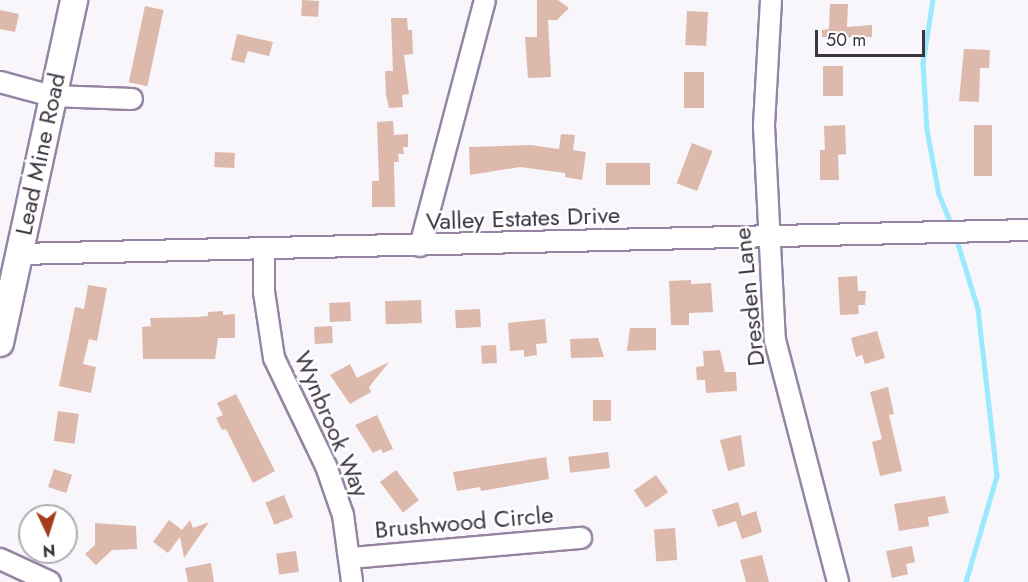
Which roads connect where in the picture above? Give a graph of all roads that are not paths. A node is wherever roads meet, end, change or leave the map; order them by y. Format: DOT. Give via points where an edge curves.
graph roads {
  1 [pos="74,0"];
  2 [pos="485,0"];
  3 [pos="771,0"];
  4 [pos="0,82"];
  5 [pos="52,96"];
  6 [pos="132,99"];
  7 [pos="1028,230"];
  8 [pos="767,237"];
  9 [pos="420,246"];
  10 [pos="264,250"];
  11 [pos="19,254"];
  12 [pos="0,343"];
  13 [pos="581,538"];
  14 [pos="351,558"];
  15 [pos="0,559"];
  16 [pos="50,582"];
  17 [pos="352,582"];
  18 [pos="838,582"];
  1 -- 5 [label="main road, Lead Mine Road"];
  2 -- 9 [label="street"];
  3 -- 8 [label="street, Dresden Lane" via="764,126"];
  4 -- 5 [label="street"];
  5 -- 6 [label="street"];
  5 -- 11 [label="main road, Lead Mine Road"];
  7 -- 8 [label="street, Valley Estates Drive"];
  8 -- 9 [label="street, Valley Estates Drive"];
  8 -- 18 [label="street, Dresden Lane" via="775,340"];
  9 -- 10 [label="street, Valley Estates Drive"];
  10 -- 11 [label="street, Valley Estates Drive"];
  10 -- 14 [label="street, Wynbrook Way" via="264,292 274,358 326,466 343,515"];
  11 -- 12 [label="main road, Lead Mine Road"];
  13 -- 14 [label="street, Brushwood Circle"];
  14 -- 17 [label="street, Wynbrook Way"];
  15 -- 16 [label="street"];
}
